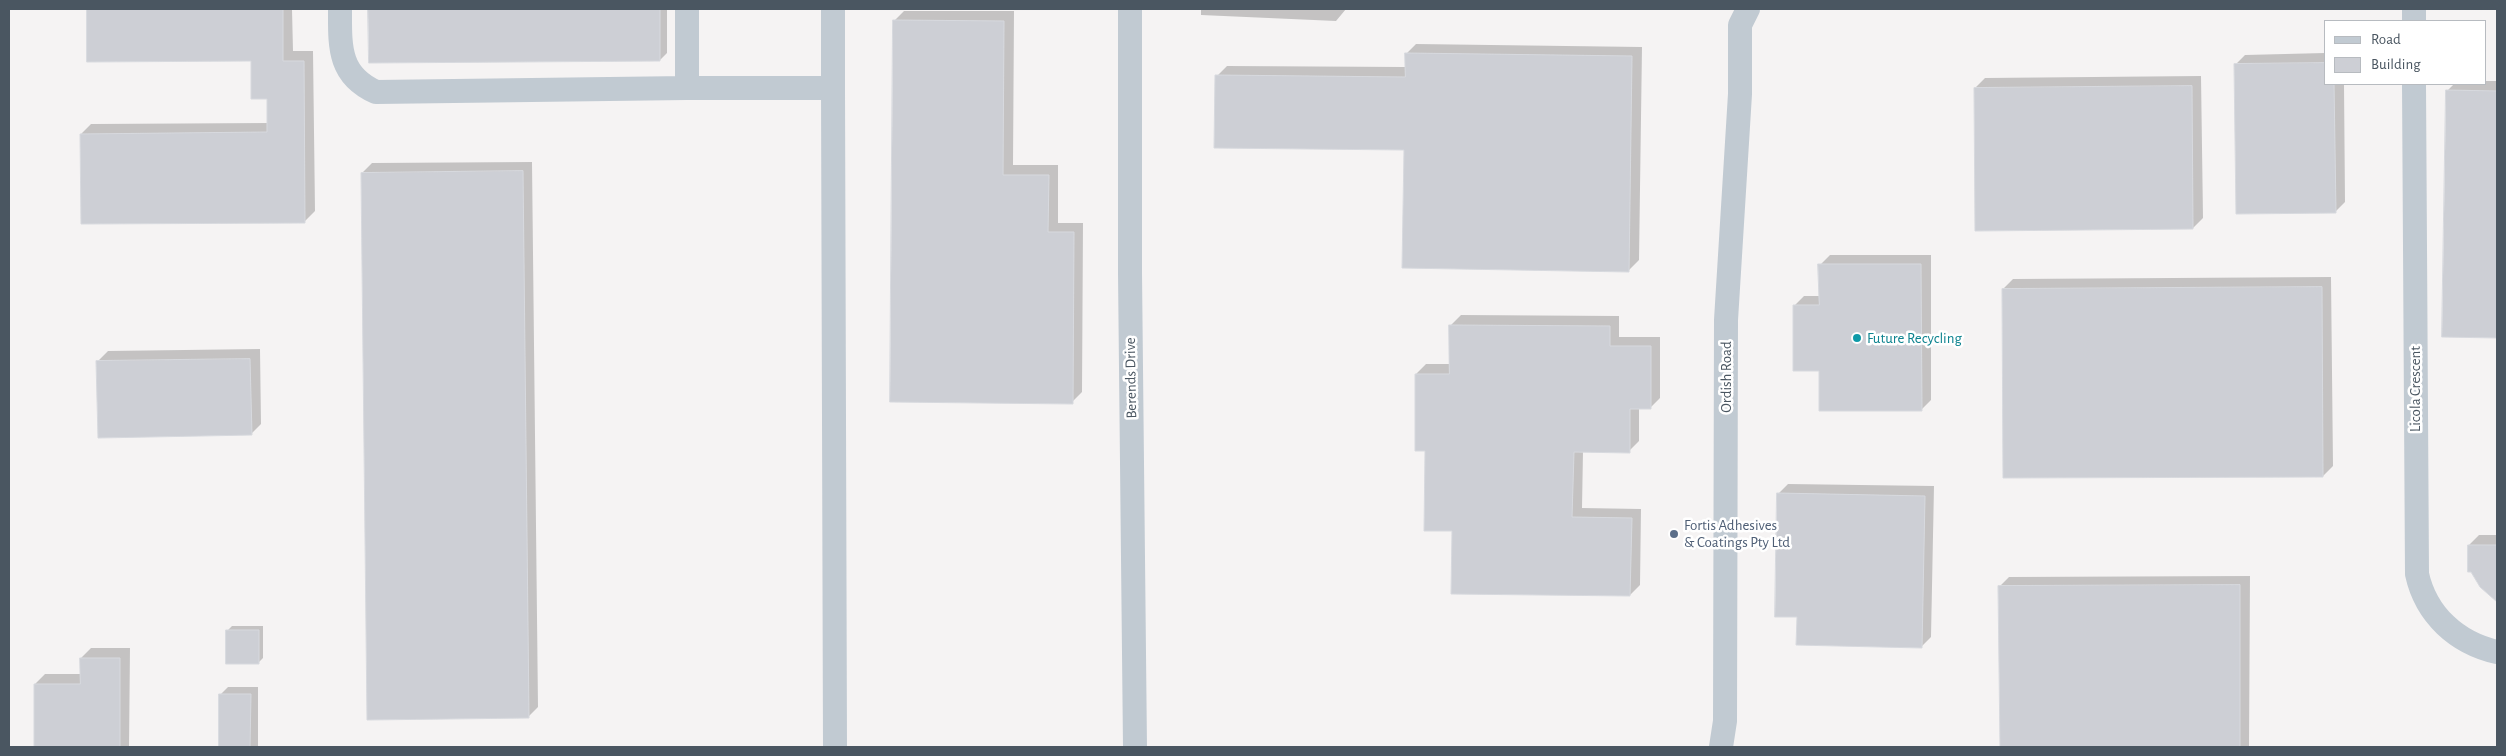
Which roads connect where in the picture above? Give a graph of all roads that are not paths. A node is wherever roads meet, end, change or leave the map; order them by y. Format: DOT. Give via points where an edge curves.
graph roads {
  1 [pos="340,9"];
  2 [pos="687,9"];
  3 [pos="833,9"];
  4 [pos="1130,9"];
  5 [pos="1748,9"];
  6 [pos="2414,85"];
  7 [pos="688,88"];
  8 [pos="833,88"];
  9 [pos="2497,652"];
  10 [pos="835,747"];
  11 [pos="1135,747"];
  12 [pos="1721,747"];
  1 -- 7 [label="street" via="340,41 351,76 376,92"];
  2 -- 7 [label="street"];
  3 -- 8 [label="street"];
  4 -- 11 [label="street, Berends Drive"];
  5 -- 12 [label="street, Ordish Road" via="1740,25 1740,94 1726,320 1725,721"];
  6 -- 9 [label="street, Licola Crescent" via="2417,574 2420,590 2427,602 2453,633 2469,643"];
  7 -- 8 [label="street"];
  8 -- 10 [label="street"];
}
